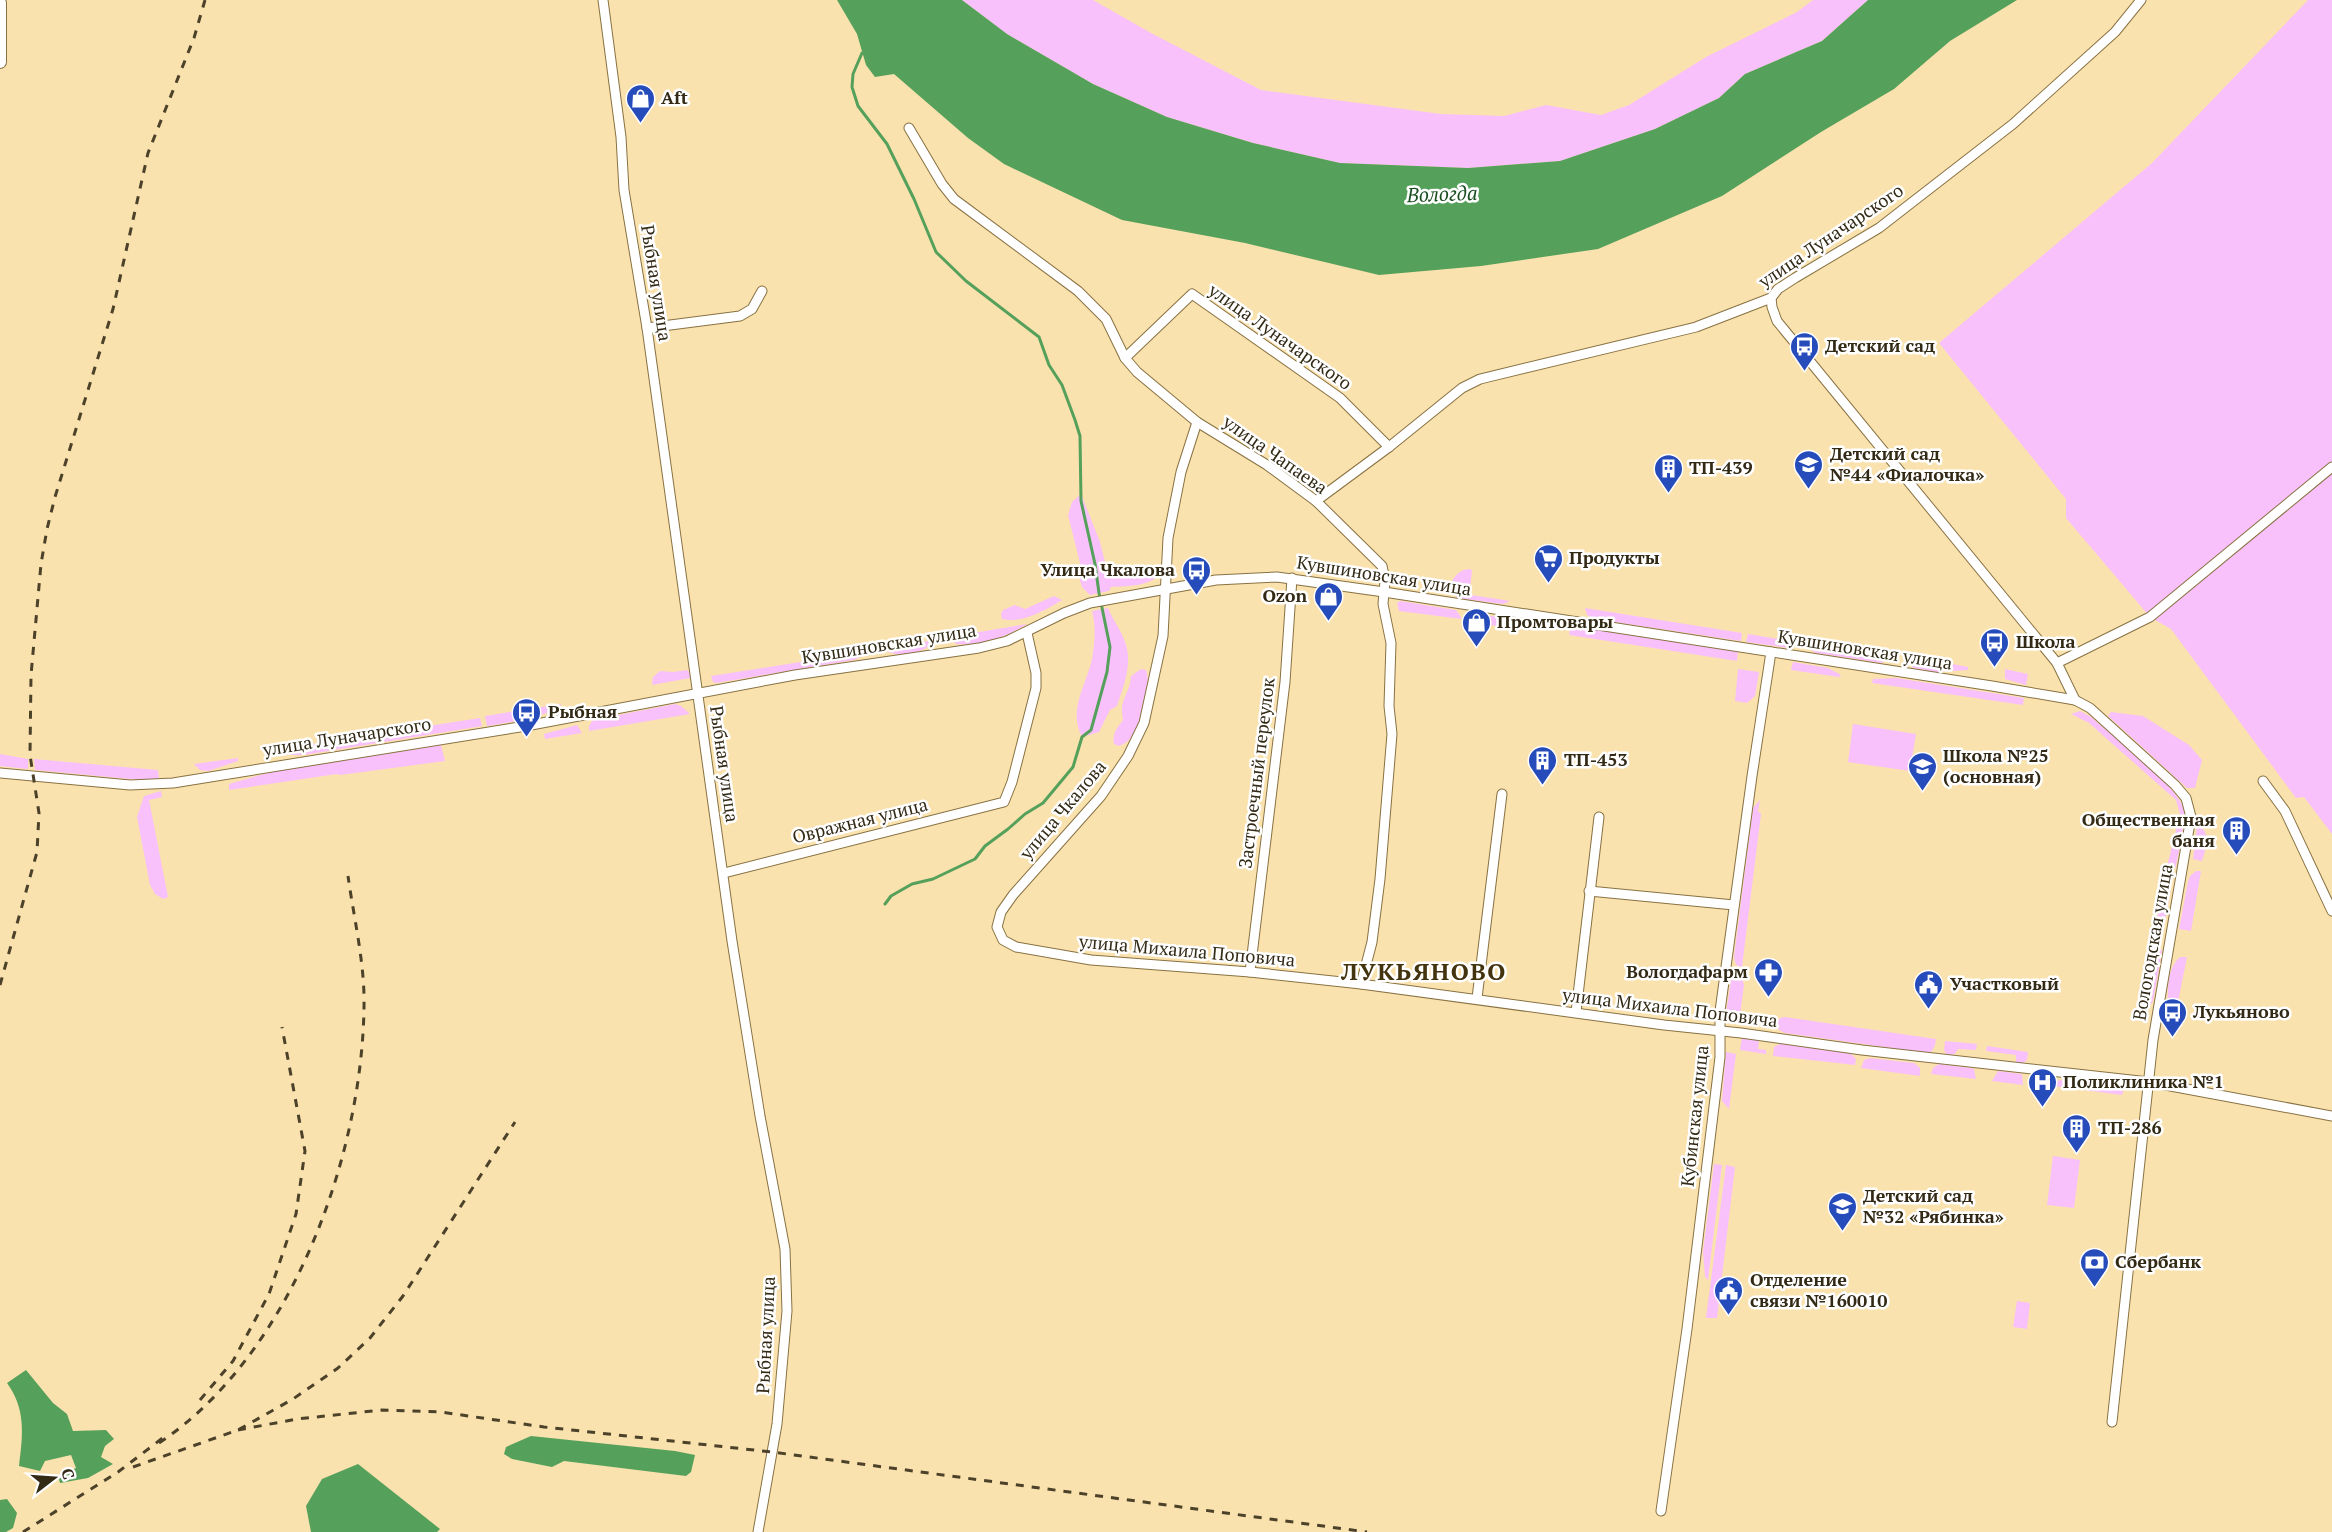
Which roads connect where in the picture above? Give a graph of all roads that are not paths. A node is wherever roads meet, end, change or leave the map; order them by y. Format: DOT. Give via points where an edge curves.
graph roads {
  1 [pos="603,0"];
  2 [pos="2141,0"];
  3 [pos="0,3"];
  4 [pos="0,62"];
  5 [pos="909,128"];
  6 [pos="762,291"];
  7 [pos="1771,298"];
  8 [pos="647,328"];
  9 [pos="1125,358"];
  10 [pos="1197,422"];
  11 [pos="1389,447"];
  12 [pos="2332,467"];
  13 [pos="1316,501"];
  14 [pos="1292,578"];
  15 [pos="1167,589"];
  16 [pos="1384,592"];
  17 [pos="1027,633"];
  18 [pos="1771,652"];
  19 [pos="2057,663"];
  20 [pos="697,693"];
  21 [pos="2075,700"];
  22 [pos="0,773"];
  23 [pos="2263,781"];
  24 [pos="1502,794"];
  25 [pos="1599,817"];
  26 [pos="724,873"];
  27 [pos="1589,891"];
  28 [pos="1734,904"];
  29 [pos="2332,911"];
  30 [pos="1003,940"];
  31 [pos="1250,972"];
  32 [pos="1361,984"];
  33 [pos="1477,998"];
  34 [pos="1576,1012"];
  35 [pos="1720,1031"];
  36 [pos="2149,1082"];
  37 [pos="2332,1116"];
  38 [pos="2112,1422"];
  39 [pos="1661,1511"];
  40 [pos="758,1532"];
  1 -- 8 [label="street, Рыбная улица" via="624,190"];
  2 -- 7 [label="street, улица Луначарского" via="2115,32 2013,124 1879,228 1795,278"];
  3 -- 4 [label="main road"];
  5 -- 9 [label="street, улица Чапаева" via="954,200 1078,291 1106,320"];
  6 -- 8 [label="street" via="752,309 740,316"];
  7 -- 11 [label="street, улица Луначарского" via="1696,327 1480,379 1462,388"];
  7 -- 19 [label="street, Вологодская улица" via="1777,321"];
  8 -- 20 [label="street, Рыбная улица"];
  9 -- 10 [label="street, улица Чапаева"];
  9 -- 11 [label="street, улица Луначарского" via="1192,294 1340,398"];
  10 -- 13 [label="street, улица Чапаева"];
  10 -- 15 [label="street, улица Чкалова" via="1181,472 1168,538"];
  11 -- 13 [label="street, улица Луначарского"];
  12 -- 19 [label="street" via="2150,617"];
  13 -- 16 [label="street, улица Чапаева" via="1378,560 1384,572"];
  14 -- 15 [label="street, Кувшиновская улица" via="1239,577"];
  14 -- 16 [label="street, Кувшиновская улица"];
  14 -- 31 [label="street, Застроечный переулок" via="1285,682"];
  15 -- 17 [label="street, Кувшиновская улица" via="1090,603"];
  15 -- 30 [label="street, улица Чкалова" via="1163,636 1144,723 1101,796 1000,912 997,927"];
  16 -- 18 [label="street, Кувшиновская улица"];
  16 -- 32 [label="street, улица Чапаева" via="1391,643 1392,734 1380,879 1372,942"];
  17 -- 20 [label="street, Кувшиновская улица" via="961,651"];
  17 -- 26 [label="street, Овражная улица" via="1036,688 1004,801"];
  18 -- 21 [label="street, Кувшиновская улица"];
  18 -- 28 [label="street, Кубинская улица"];
  19 -- 21 [label="street, Вологодская улица"];
  20 -- 22 [label="street, улица Луначарского" via="526,726 173,783 130,785"];
  20 -- 26 [label="street, Рыбная улица"];
  21 -- 36 [label="street, Вологодская улица" via="2090,708 2175,785 2191,811 2152,1040"];
  23 -- 29 [label="street" via="2285,811"];
  24 -- 33 [label="street"];
  25 -- 27 [label="street"];
  26 -- 40 [label="street, Рыбная улица" via="741,999 784,1240 787,1281 777,1424"];
  27 -- 28 [label="street"];
  27 -- 34 [label="street"];
  28 -- 35 [label="street, Кубинская улица"];
  30 -- 31 [label="street, улица Михаила Поповича" via="1024,949 1091,960"];
  31 -- 32 [label="street, улица Михаила Поповича"];
  32 -- 33 [label="street, улица Михаила Поповича"];
  33 -- 34 [label="street, улица Михаила Поповича"];
  34 -- 35 [label="street, улица Михаила Поповича"];
  35 -- 36 [label="street, улица Михаила Поповича"];
  35 -- 39 [label="street, Кубинская улица" via="1687,1329"];
  36 -- 37 [label="street, улица Михаила Поповича"];
  36 -- 38 [label="street, Вологодская улица"];
}
